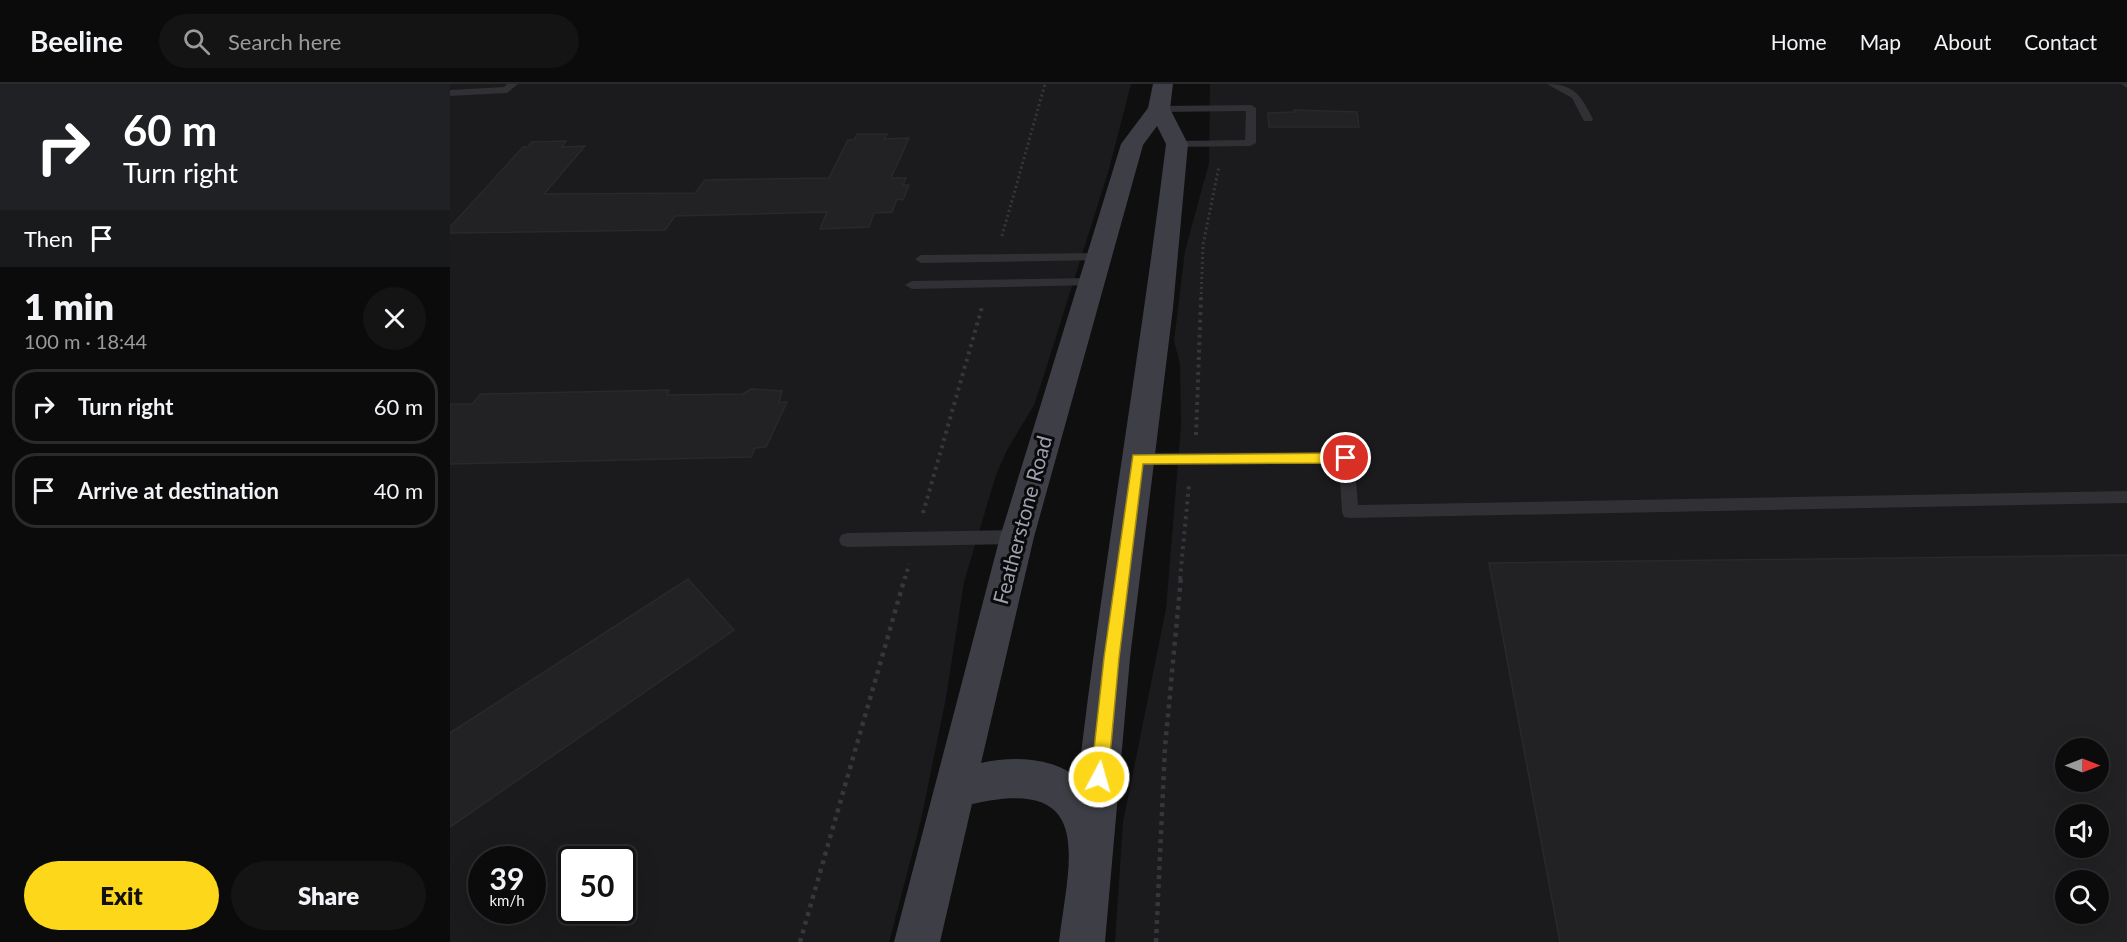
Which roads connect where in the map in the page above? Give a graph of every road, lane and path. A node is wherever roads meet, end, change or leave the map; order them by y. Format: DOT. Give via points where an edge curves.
graph roads {
  1 [pos="513,84"];
  2 [pos="1045,84"];
  3 [pos="1552,84"];
  4 [pos="450,93"];
  5 [pos="1161,97"];
  6 [pos="1588,119"];
  7 [pos="1177,144"];
  8 [pos="1220,159"];
  9 [pos="1001,238"];
  10 [pos="921,259"];
  11 [pos="1096,269"];
  12 [pos="912,285"];
  13 [pos="983,303"];
  14 [pos="1196,433"];
  15 [pos="1138,459"];
  16 [pos="1188,486"];
  17 [pos="2127,497"];
  18 [pos="922,519"];
  19 [pos="1017,537"];
  20 [pos="847,540"];
  21 [pos="910,563"];
  22 [pos="954,790"];
  23 [pos="1092,848"];
  24 [pos="800,942"];
  25 [pos="917,942"];
  26 [pos="1082,942"];
  27 [pos="1156,942"];
  1 -- 4 [label="lane" via="507,90"];
  2 -- 9 [label="path"];
  3 -- 6 [label="lane" via="1576,96"];
  5 -- 7 [label="main road"];
  5 -- 7 [label="lane" via="1251,108 1250,142"];
  5 -- 11 [label="main road, Featherstone Road" via="1132,144"];
  7 -- 15 [label="main road"];
  8 -- 14 [label="path" via="1203,245"];
  10 -- 11 [label="lane"];
  11 -- 12 [label="lane"];
  11 -- 19 [label="main road, Featherstone Road"];
  13 -- 18 [label="path"];
  15 -- 17 [label="lane" via="1346,458 1350,512"];
  15 -- 23 [label="main road" via="1111,658"];
  16 -- 27 [label="path" via="1165,747"];
  19 -- 20 [label="lane"];
  19 -- 22 [label="main road, Featherstone Road"];
  21 -- 24 [label="path"];
  22 -- 23 [label="main road" via="1002,778 1053,784 1069,797 1082,816"];
  22 -- 25 [label="main road, Featherstone Road"];
  23 -- 26 [label="main road"];
}
